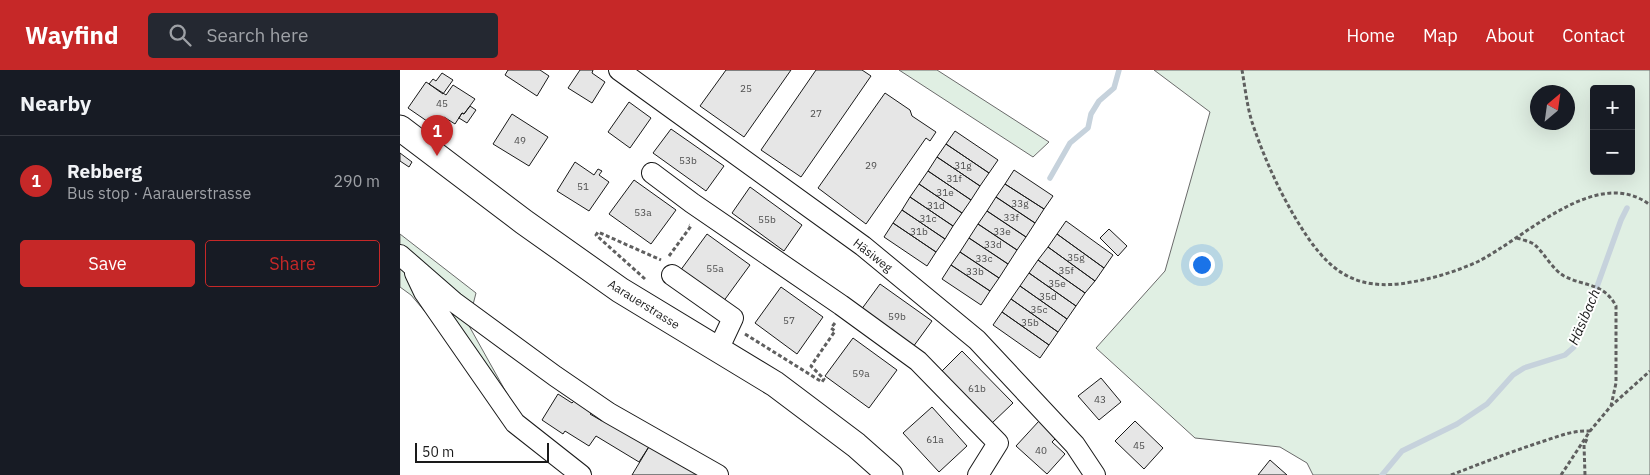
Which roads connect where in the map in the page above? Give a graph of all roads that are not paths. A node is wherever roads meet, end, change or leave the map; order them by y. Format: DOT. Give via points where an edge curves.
graph roads {
  1 [pos="619,70"];
  2 [pos="400,128"];
  3 [pos="652,173"];
  4 [pos="405,258"];
  5 [pos="672,275"];
  6 [pos="718,350"];
  7 [pos="582,475"];
  8 [pos="718,475"];
  9 [pos="890,475"];
  10 [pos="978,475"];
  11 [pos="1095,475"];
  1 -- 11 [label="street, Häsiweg" via="863,246 977,340 1075,444"];
  2 -- 6 [label="main road, Aarauerstrasse" via="620,290"];
  3 -- 10 [label="street" via="918,361 998,443"];
  4 -- 7 [label="street" via="424,292 515,423"];
  4 -- 8 [label="street" via="454,302 608,413"];
  5 -- 6 [label="street" via="733,318"];
  6 -- 9 [label="main road, Aarauerstrasse" via="774,384 856,445"];
}
